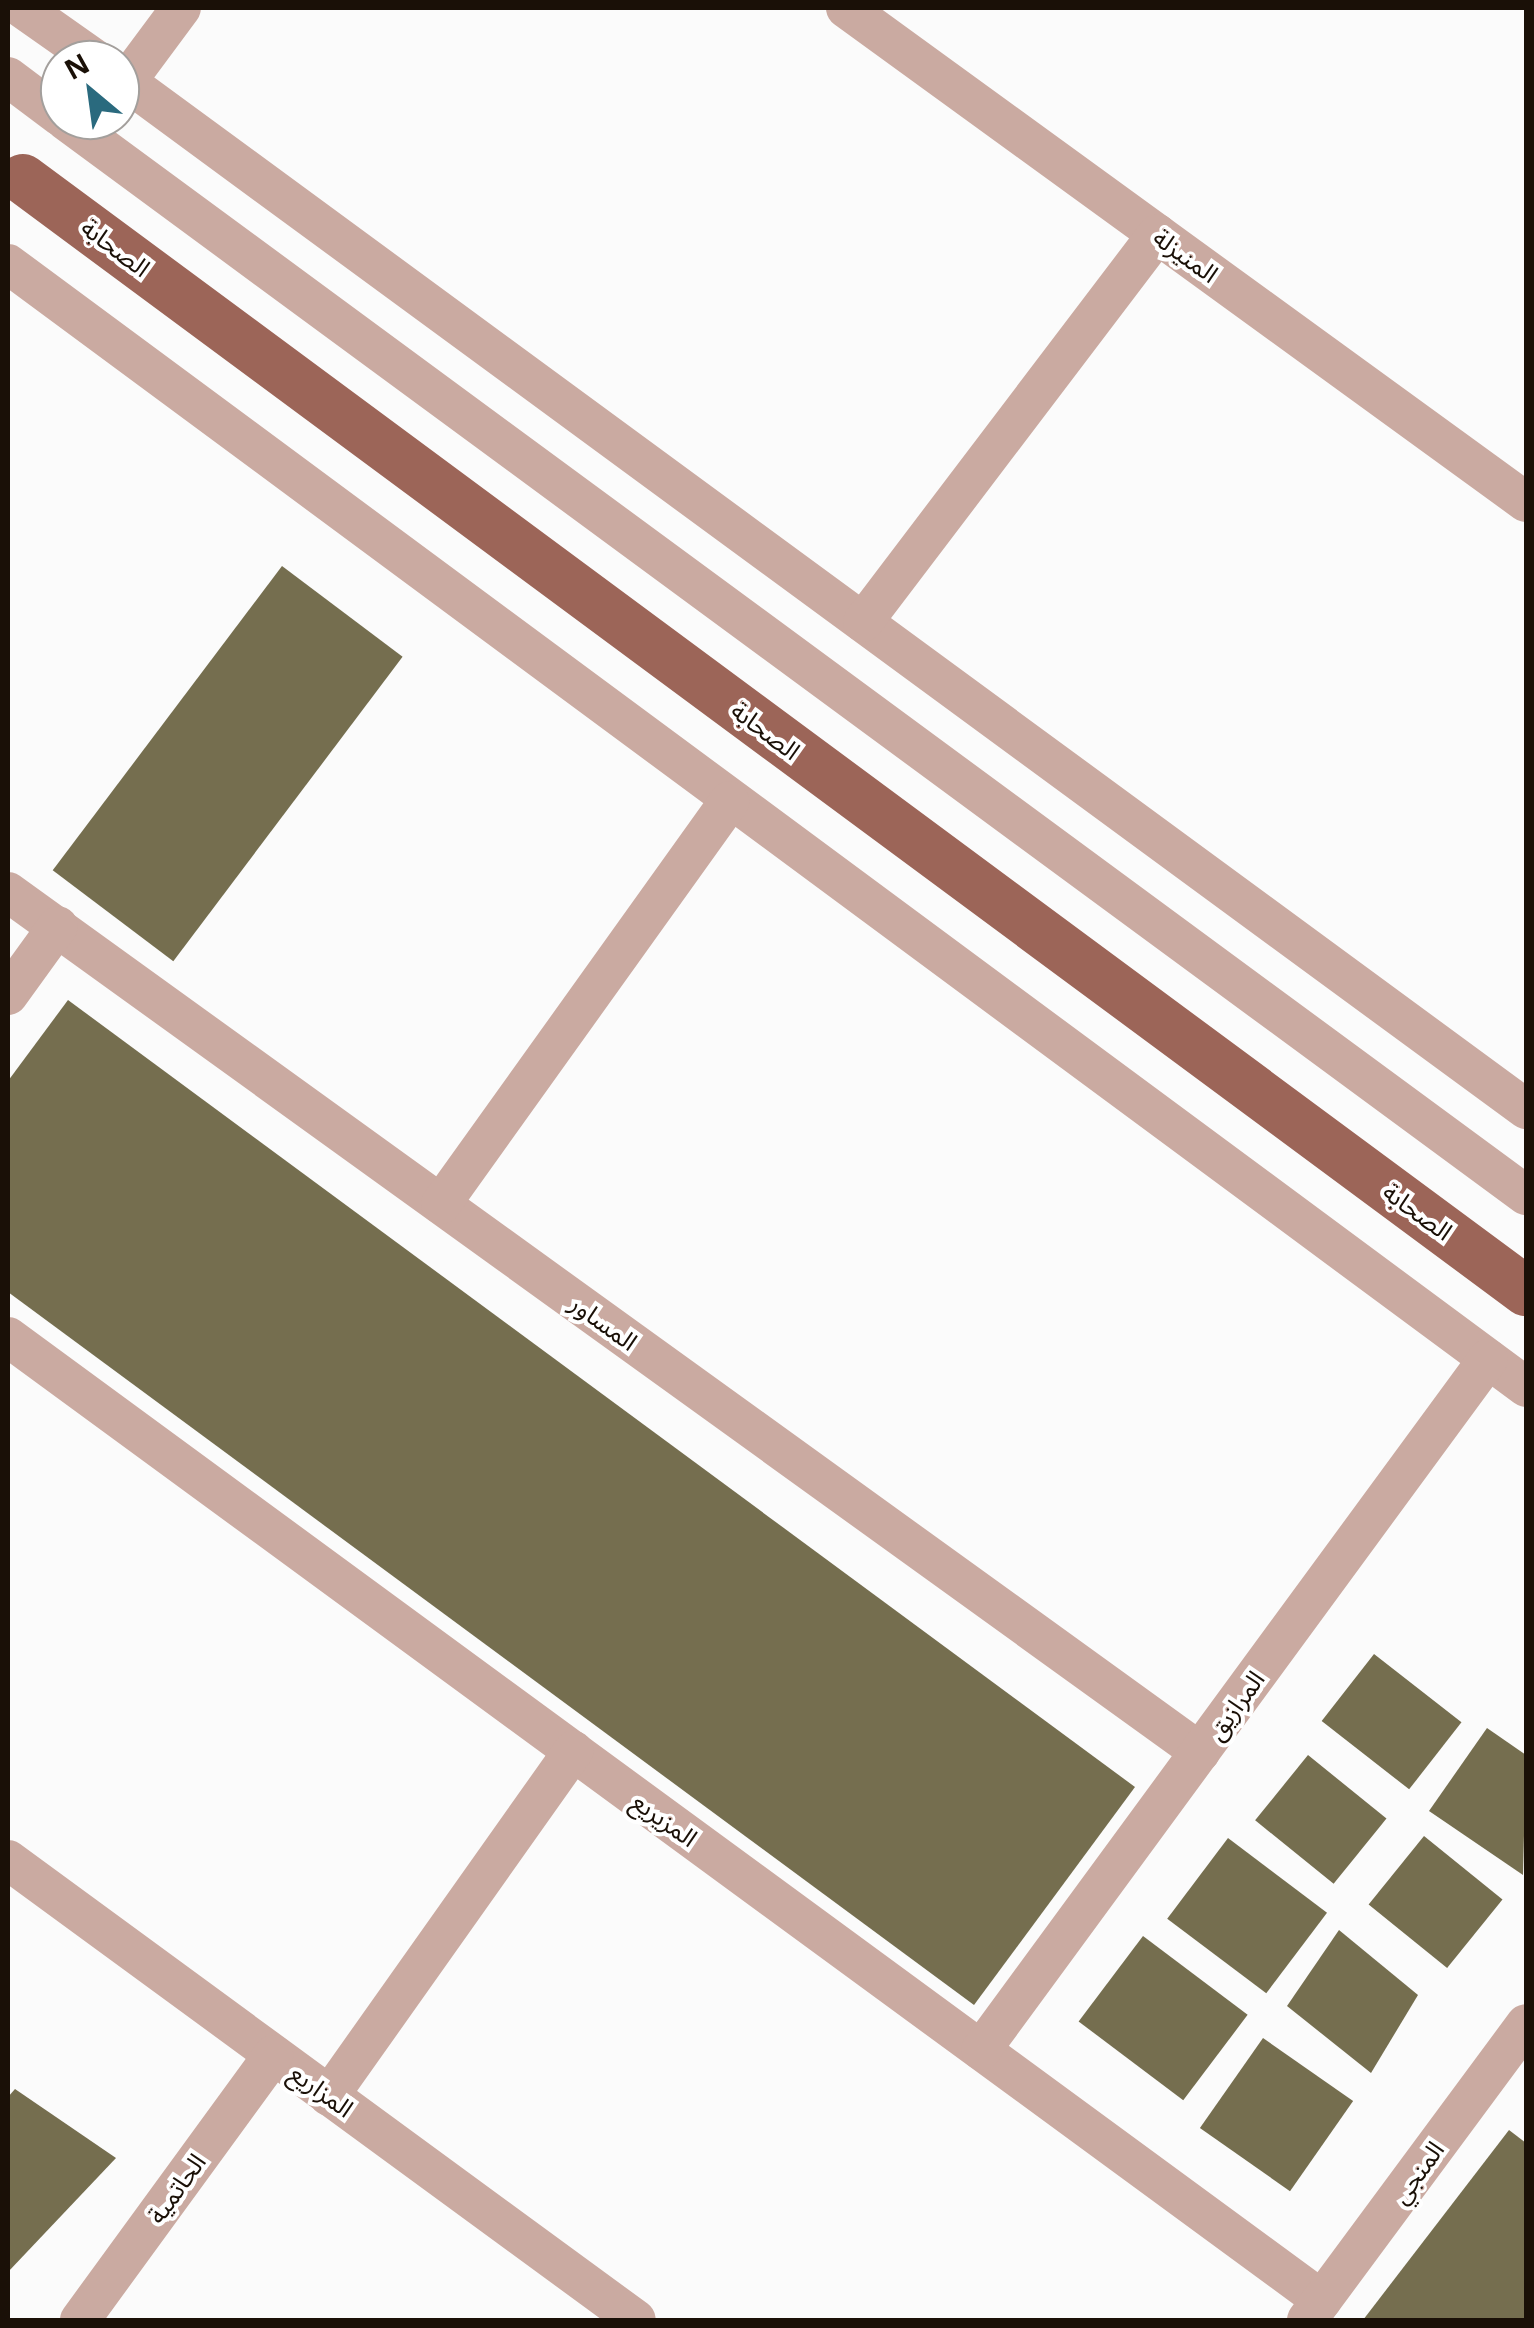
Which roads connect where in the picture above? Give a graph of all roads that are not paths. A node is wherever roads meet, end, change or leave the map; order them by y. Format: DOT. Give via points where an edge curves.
graph roads {
  1 [pos="22,8"];
  2 [pos="181,8"];
  3 [pos="846,8"];
  4 [pos="67,40"];
  5 [pos="140,48"];
  6 [pos="8,77"];
  7 [pos="140,92"];
  8 [pos="40,101"];
  9 [pos="93,140"];
  10 [pos="13,182"];
  11 [pos="1158,234"];
  12 [pos="8,264"];
  13 [pos="1526,502"];
  14 [pos="863,622"];
  15 [pos="729,801"];
  16 [pos="8,892"];
  17 [pos="58,926"];
  18 [pos="8,995"];
  19 [pos="1526,1109"];
  20 [pos="1526,1195"];
  21 [pos="441,1204"];
  22 [pos="1526,1290"];
  23 [pos="8,1337"];
  24 [pos="1488,1358"];
  25 [pos="1526,1387"];
  26 [pos="573,1752"];
  27 [pos="1200,1752"];
  28 [pos="8,1860"];
  29 [pos="1526,2024"];
  30 [pos="981,2050"];
  31 [pos="273,2055"];
  32 [pos="1513,2071"];
  33 [pos="329,2096"];
  34 [pos="1315,2310"];
  35 [pos="80,2320"];
  36 [pos="636,2320"];
  1 -- 4 [label="street"];
  2 -- 5 [label="street"];
  3 -- 11 [label="street, المنيزلة"];
  6 -- 8 [label="street"];
  7 -- 14 [label="street"];
  9 -- 20 [label="street"];
  10 -- 22 [label="main road, الصحابة"];
  11 -- 13 [label="street, المنيزلة"];
  11 -- 14 [label="street"];
  12 -- 15 [label="street"];
  14 -- 19 [label="street"];
  15 -- 21 [label="street"];
  15 -- 24 [label="street"];
  16 -- 17 [label="street, المساور"];
  17 -- 18 [label="street"];
  17 -- 21 [label="street, المساور"];
  21 -- 27 [label="street, المساور"];
  23 -- 26 [label="street, المزيريع"];
  24 -- 25 [label="street"];
  24 -- 27 [label="street, المرازيق"];
  26 -- 30 [label="street, المزيريع"];
  26 -- 33 [label="street"];
  27 -- 30 [label="street, المرازيق"];
  28 -- 31 [label="street, المزاريع"];
  29 -- 32 [label="street, المنجي"];
  30 -- 34 [label="street, المزيريع"];
  31 -- 33 [label="street, المزاريع"];
  31 -- 35 [label="street, الحاتمية"];
  32 -- 34 [label="street, المنجي"];
  33 -- 36 [label="street, المزاريع"];
}
